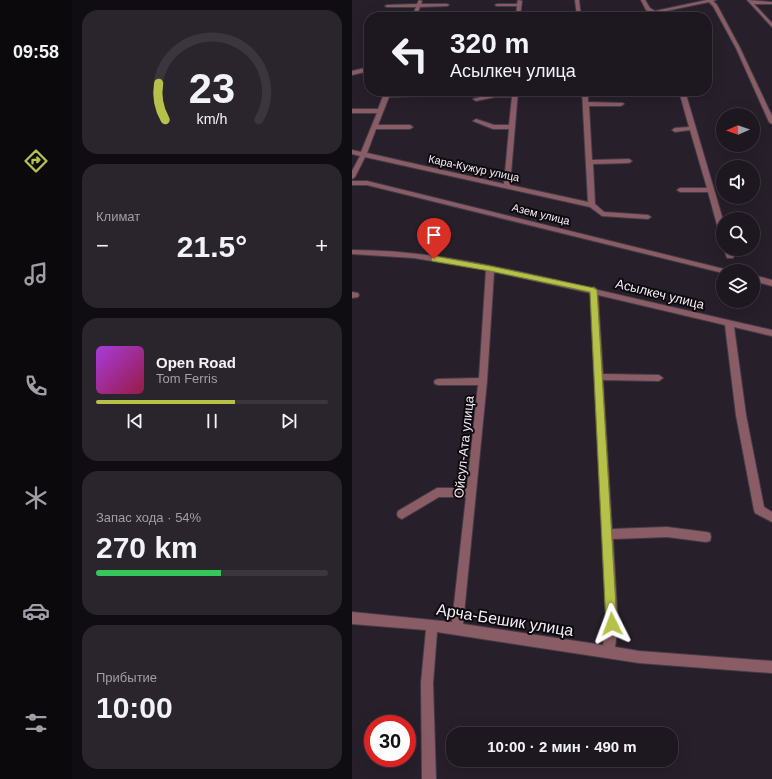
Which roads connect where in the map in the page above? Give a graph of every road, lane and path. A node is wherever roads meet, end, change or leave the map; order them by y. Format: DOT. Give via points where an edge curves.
graph roads {
  1 [pos="420,0"];
  2 [pos="577,0"];
  3 [pos="643,0"];
  4 [pos="711,0"];
  5 [pos="750,1"];
  6 [pos="520,3"];
  7 [pos="772,3"];
  8 [pos="418,5"];
  9 [pos="447,5"];
  10 [pos="497,5"];
  11 [pos="387,6"];
  12 [pos="416,12"];
  13 [pos="578,12"];
  14 [pos="654,12"];
  15 [pos="770,20"];
  16 [pos="772,26"];
  17 [pos="364,70"];
  18 [pos="352,73"];
  19 [pos="386,96"];
  20 [pos="490,96"];
  21 [pos="515,96"];
  22 [pos="585,96"];
  23 [pos="683,96"];
  24 [pos="476,99"];
  25 [pos="586,104"];
  26 [pos="621,104"];
  27 [pos="352,111"];
  28 [pos="380,111"];
  29 [pos="476,121"];
  30 [pos="772,122"];
  31 [pos="374,127"];
  32 [pos="512,127"];
  33 [pos="410,128"];
  34 [pos="692,128"];
  35 [pos="675,130"];
  36 [pos="352,152"];
  37 [pos="363,155"];
  38 [pos="629,161"];
  39 [pos="590,162"];
  40 [pos="352,177"];
  41 [pos="352,183"];
  42 [pos="507,186"];
  43 [pos="680,190"];
  44 [pos="710,190"];
  45 [pos="592,205"];
  46 [pos="717,212"];
  47 [pos="648,217"];
  48 [pos="352,252"];
  49 [pos="490,268"];
  50 [pos="716,269"];
  51 [pos="760,280"];
  52 [pos="772,283"];
  53 [pos="594,290"];
  54 [pos="729,324"];
  55 [pos="772,333"];
  56 [pos="598,377"];
  57 [pos="659,378"];
  58 [pos="483,381"];
  59 [pos="438,382"];
  60 [pos="472,492"];
  61 [pos="402,514"];
  62 [pos="772,517"];
  63 [pos="607,534"];
  64 [pos="706,537"];
  65 [pos="352,618"];
  66 [pos="432,624"];
  67 [pos="457,628"];
  68 [pos="608,652"];
  69 [pos="772,668"];
  70 [pos="429,779"];
  1 -- 8 [label="street"];
  2 -- 13 [label="street"];
  3 -- 14 [label="street" via="648,9"];
  4 -- 14 [label="street"];
  4 -- 30 [label="street" via="738,48"];
  5 -- 7 [label="street"];
  5 -- 15 [label="street"];
  6 -- 10 [label="street"];
  8 -- 9 [label="street"];
  8 -- 11 [label="street"];
  8 -- 12 [label="street"];
  15 -- 16 [label="street"];
  17 -- 18 [label="street"];
  19 -- 28 [label="street"];
  20 -- 24 [label="street"];
  21 -- 32 [label="street"];
  22 -- 25 [label="street"];
  23 -- 34 [label="street"];
  25 -- 26 [label="street"];
  25 -- 39 [label="street"];
  27 -- 28 [label="street"];
  28 -- 31 [label="street"];
  29 -- 32 [label="street" via="493,126"];
  31 -- 33 [label="street"];
  31 -- 37 [label="street"];
  32 -- 42 [label="street"];
  34 -- 35 [label="street"];
  34 -- 44 [label="street"];
  36 -- 37 [label="street, Кара-Кужур улица"];
  37 -- 40 [label="street"];
  37 -- 42 [label="street, Кара-Кужур улица"];
  38 -- 39 [label="street"];
  39 -- 45 [label="street"];
  41 -- 50 [label="street, Азем улица" via="375,185"];
  42 -- 45 [label="street, Кара-Кужур улица"];
  43 -- 44 [label="street"];
  44 -- 46 [label="street"];
  45 -- 47 [label="street, Кара-Кужур улица" via="602,214"];
  48 -- 49 [label="street, Асылкеч улица" via="420,256"];
  49 -- 53 [label="street, Асылкеч улица"];
  49 -- 58 [label="street, Ойсул-Ата улица"];
  51 -- 52 [label="street"];
  53 -- 54 [label="street, Асылкеч улица"];
  53 -- 56 [label="street"];
  54 -- 55 [label="street, Асылкеч улица"];
  54 -- 62 [label="street" via="741,415 759,510"];
  56 -- 57 [label="street"];
  56 -- 63 [label="street"];
  58 -- 59 [label="street"];
  58 -- 60 [label="street, Ойсул-Ата улица"];
  60 -- 61 [label="street" via="437,493"];
  60 -- 67 [label="street, Ойсул-Ата улица"];
  63 -- 64 [label="street" via="667,532"];
  63 -- 68 [label="street" via="612,624"];
  65 -- 66 [label="street, Арча-Бешик улица"];
  66 -- 67 [label="street, Арча-Бешик улица"];
  66 -- 70 [label="street" via="427,683"];
  67 -- 68 [label="street, Арча-Бешик улица"];
  68 -- 69 [label="street, Арча-Бешик улица"];
}
